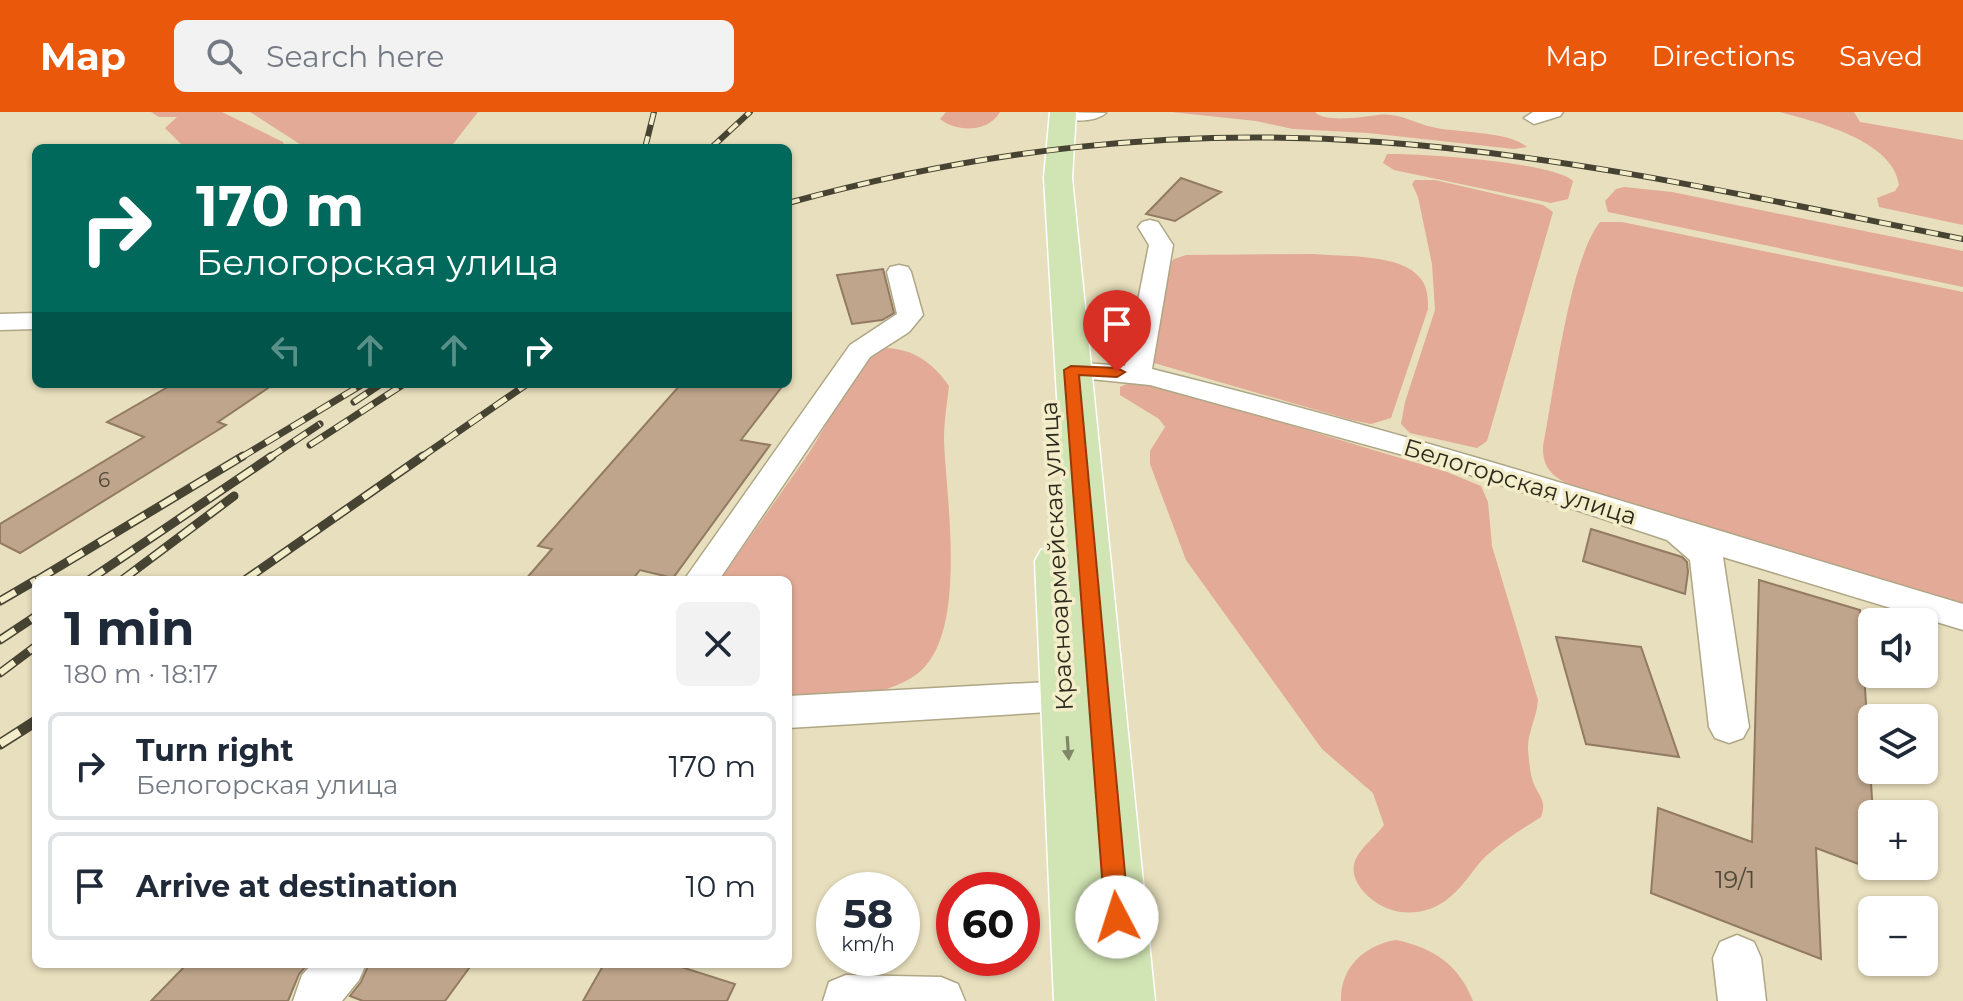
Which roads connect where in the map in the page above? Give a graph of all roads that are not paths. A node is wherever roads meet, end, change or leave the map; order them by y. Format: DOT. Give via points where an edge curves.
graph roads {
  1 [pos="1067,113"];
  2 [pos="1150,227"];
  3 [pos="899,272"];
  4 [pos="32,321"];
  5 [pos="0,322"];
  6 [pos="1071,370"];
  7 [pos="1137,374"];
  8 [pos="1680,532"];
  9 [pos="704,576"];
  10 [pos="1963,617"];
  11 [pos="1065,696"];
  12 [pos="792,712"];
  13 [pos="1729,727"];
  14 [pos="339,968"];
  15 [pos="846,999"];
  16 [pos="317,1001"];
  17 [pos="941,1001"];
  18 [pos="1085,1001"];
  19 [pos="1124,1001"];
  1 -- 6 [label="main road, Красноармейская улица" via="1058,178"];
  1 -- 11 [label="main road, Красноармейская улица" via="1039,137 1038,159"];
  2 -- 7 [label="street" via="1161,245"];
  3 -- 9 [label="street" via="910,315 860,351"];
  4 -- 5 [label="street"];
  6 -- 7 [label="street, Белогорская улица"];
  6 -- 19 [label="main road, Красноармейская улица"];
  7 -- 8 [label="street, Белогорская улица" via="1454,459"];
  8 -- 10 [label="street, Белогорская улица"];
  8 -- 13 [label="street" via="1706,556"];
  11 -- 12 [label="street"];
  11 -- 18 [label="main road, Красноармейская улица, one-way"];
  14 -- 16 [label="street"];
  15 -- 17 [label="street"];
}
